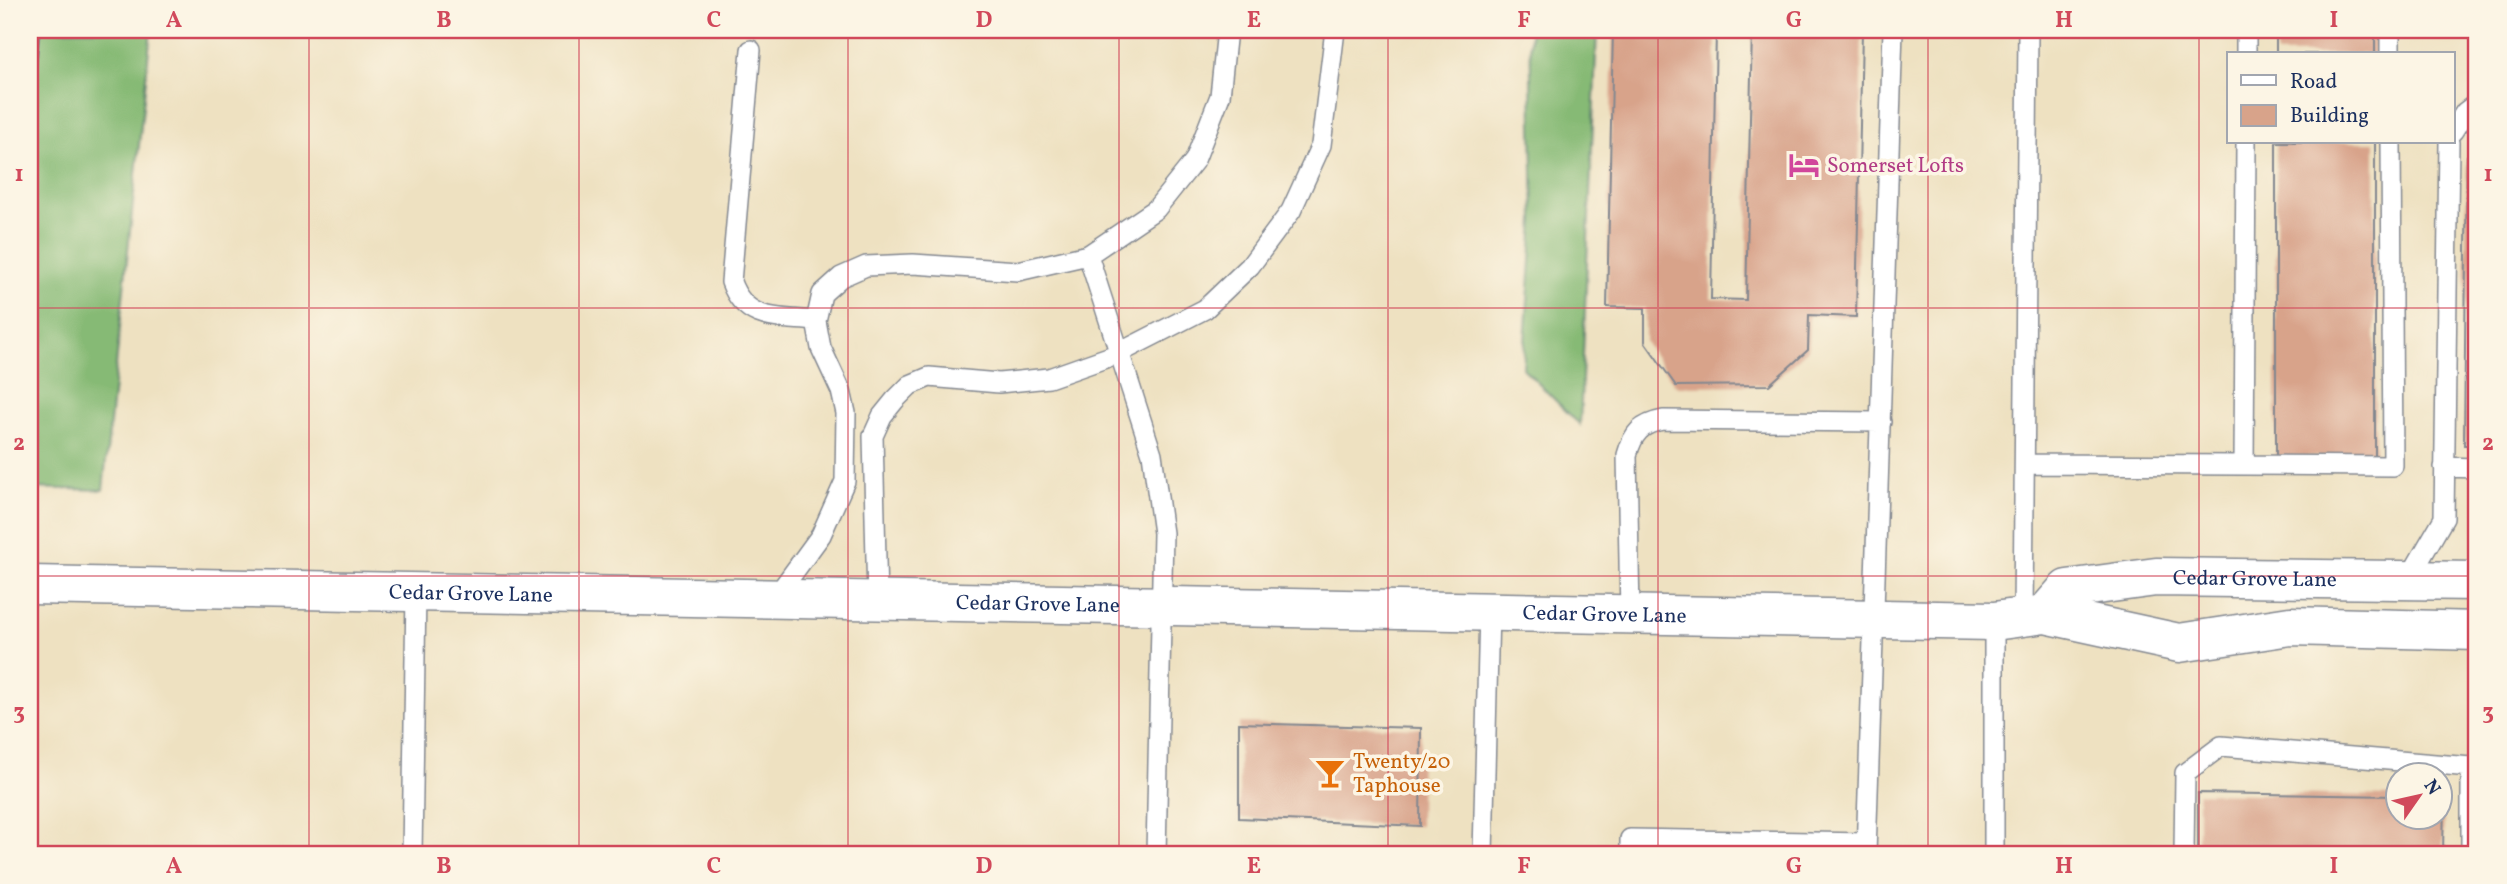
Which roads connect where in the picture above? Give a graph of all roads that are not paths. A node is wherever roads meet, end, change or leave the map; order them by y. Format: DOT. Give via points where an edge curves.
graph roads {
  1 [pos="1227,30"];
  2 [pos="1335,30"];
  3 [pos="1893,30"];
  4 [pos="2028,30"];
  5 [pos="2246,30"];
  6 [pos="2390,30"];
  7 [pos="751,50"];
  8 [pos="2246,52"];
  9 [pos="2390,52"];
  10 [pos="2477,103"];
  11 [pos="2454,129"];
  12 [pos="2246,144"];
  13 [pos="2391,144"];
  14 [pos="2449,144"];
  15 [pos="1088,255"];
  16 [pos="816,321"];
  17 [pos="1117,354"];
  18 [pos="1881,422"];
  19 [pos="2026,464"];
  20 [pos="2244,465"];
  21 [pos="2444,467"];
  22 [pos="2477,468"];
  23 [pos="2408,580"];
  24 [pos="2477,581"];
  25 [pos="30,585"];
  26 [pos="416,592"];
  27 [pos="775,598"];
  28 [pos="877,600"];
  29 [pos="1163,606"];
  30 [pos="1489,611"];
  31 [pos="1630,614"];
  32 [pos="2021,617"];
  33 [pos="1873,618"];
  34 [pos="2477,631"];
  35 [pos="2474,765"];
  36 [pos="1866,849"];
  37 [pos="412,854"];
  38 [pos="1156,854"];
  39 [pos="1483,854"];
  40 [pos="1630,854"];
  41 [pos="1994,854"];
  42 [pos="2184,854"];
  43 [pos="2470,854"];
  1 -- 15 [label="lane" via="1220,96 1195,160 1156,209"];
  2 -- 17 [label="lane" via="1321,145 1291,211 1250,266 1205,309"];
  3 -- 18 [label="lane"];
  4 -- 19 [label="lane"];
  5 -- 8 [label="lane"];
  6 -- 9 [label="lane"];
  7 -- 16 [label="lane" via="731,282 744,307 755,314"];
  10 -- 11 [label="lane"];
  12 -- 20 [label="lane"];
  13 -- 20 [label="lane" via="2393,466"];
  14 -- 21 [label="lane"];
  15 -- 16 [label="lane" via="1018,271 913,264 866,266 841,277 822,295"];
  15 -- 17 [label="lane"];
  16 -- 27 [label="lane" via="821,348 846,413 845,481 821,535"];
  17 -- 28 [label="lane" via="1049,378 999,383 929,377 910,385 895,400 873,436"];
  17 -- 29 [label="lane" via="1132,386 1152,454 1163,533"];
  18 -- 31 [label="lane" via="1663,419 1637,430 1627,455"];
  18 -- 33 [label="lane"];
  19 -- 20 [label="lane"];
  19 -- 32 [label="lane"];
  21 -- 22 [label="lane"];
  21 -- 23 [label="lane" via="2444,518"];
  23 -- 24 [label="main road, Cedar Grove Lane"];
  23 -- 32 [label="main road, Cedar Grove Lane" via="2156,577 2067,589"];
  25 -- 26 [label="main road, Cedar Grove Lane"];
  26 -- 27 [label="main road, Cedar Grove Lane"];
  26 -- 37 [label="lane"];
  27 -- 28 [label="main road, Cedar Grove Lane"];
  28 -- 29 [label="main road, Cedar Grove Lane"];
  29 -- 30 [label="main road, Cedar Grove Lane"];
  29 -- 38 [label="lane"];
  30 -- 31 [label="main road, Cedar Grove Lane"];
  30 -- 39 [label="lane"];
  31 -- 33 [label="main road, Cedar Grove Lane"];
  32 -- 33 [label="main road, Cedar Grove Lane"];
  32 -- 34 [label="main road, Cedar Grove Lane" via="2179,643 2290,626"];
  32 -- 41 [label="lane"];
  33 -- 36 [label="lane"];
  35 -- 42 [label="lane" via="2221,746 2185,773"];
  35 -- 43 [label="lane"];
  36 -- 40 [label="lane" via="1630,839"];
}
